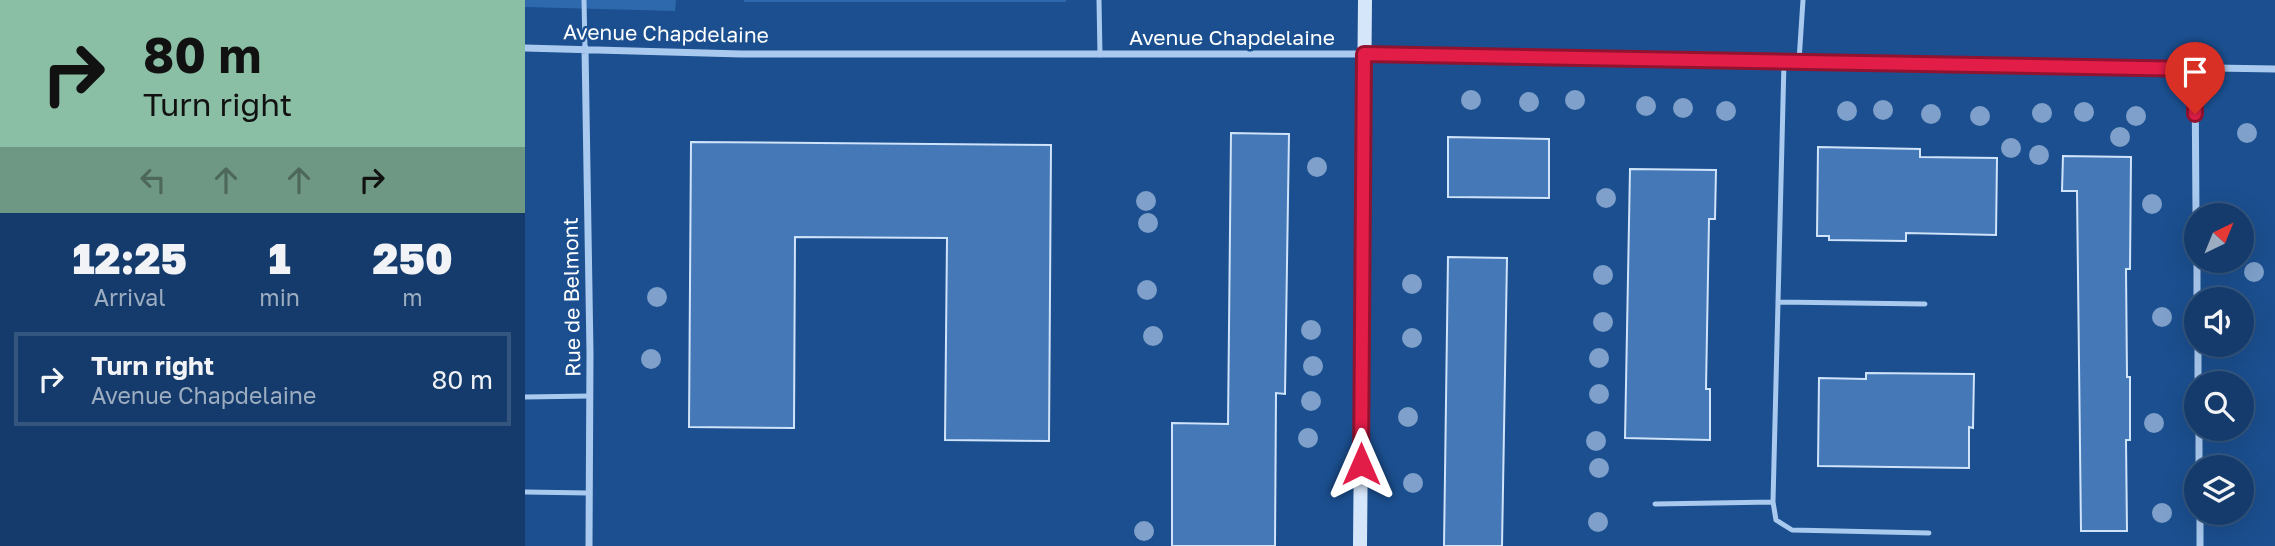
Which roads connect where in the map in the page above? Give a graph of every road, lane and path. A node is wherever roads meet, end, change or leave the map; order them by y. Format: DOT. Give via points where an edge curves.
graph roads {
  1 [pos="584,0"];
  2 [pos="1099,0"];
  3 [pos="1365,0"];
  4 [pos="1803,0"];
  5 [pos="525,48"];
  6 [pos="585,48"];
  7 [pos="1364,54"];
  8 [pos="1100,55"];
  9 [pos="1799,61"];
  10 [pos="1784,62"];
  11 [pos="2195,69"];
  12 [pos="2275,69"];
  13 [pos="2196,203"];
  14 [pos="1778,302"];
  15 [pos="1925,303"];
  16 [pos="590,396"];
  17 [pos="525,397"];
  18 [pos="525,492"];
  19 [pos="590,494"];
  20 [pos="1773,502"];
  21 [pos="1655,504"];
  22 [pos="2200,525"];
  23 [pos="1929,533"];
  24 [pos="589,546"];
  25 [pos="1360,546"];
  26 [pos="2200,546"];
  1 -- 6 [label="lane"];
  2 -- 8 [label="lane"];
  3 -- 7 [label="street"];
  4 -- 9 [label="lane"];
  5 -- 6 [label="street, Avenue Chapdelaine"];
  6 -- 8 [label="street, Avenue Chapdelaine" via="741,54"];
  6 -- 16 [label="street, Rue de Belmont"];
  7 -- 8 [label="street, Avenue Chapdelaine"];
  7 -- 10 [label="street, Avenue Chapdelaine"];
  7 -- 25 [label="street"];
  9 -- 10 [label="street, Avenue Chapdelaine"];
  9 -- 11 [label="street, Avenue Chapdelaine"];
  10 -- 14 [label="lane"];
  11 -- 12 [label="street, Avenue Chapdelaine"];
  11 -- 13 [label="street"];
  14 -- 15 [label="lane"];
  14 -- 20 [label="lane"];
  16 -- 17 [label="lane"];
  16 -- 19 [label="street, Rue de Belmont"];
  18 -- 19 [label="lane"];
  19 -- 24 [label="street, Rue de Belmont"];
  20 -- 21 [label="lane"];
  20 -- 23 [label="lane" via="1776,520 1792,530"];
  22 -- 26 [label="street"];
}
